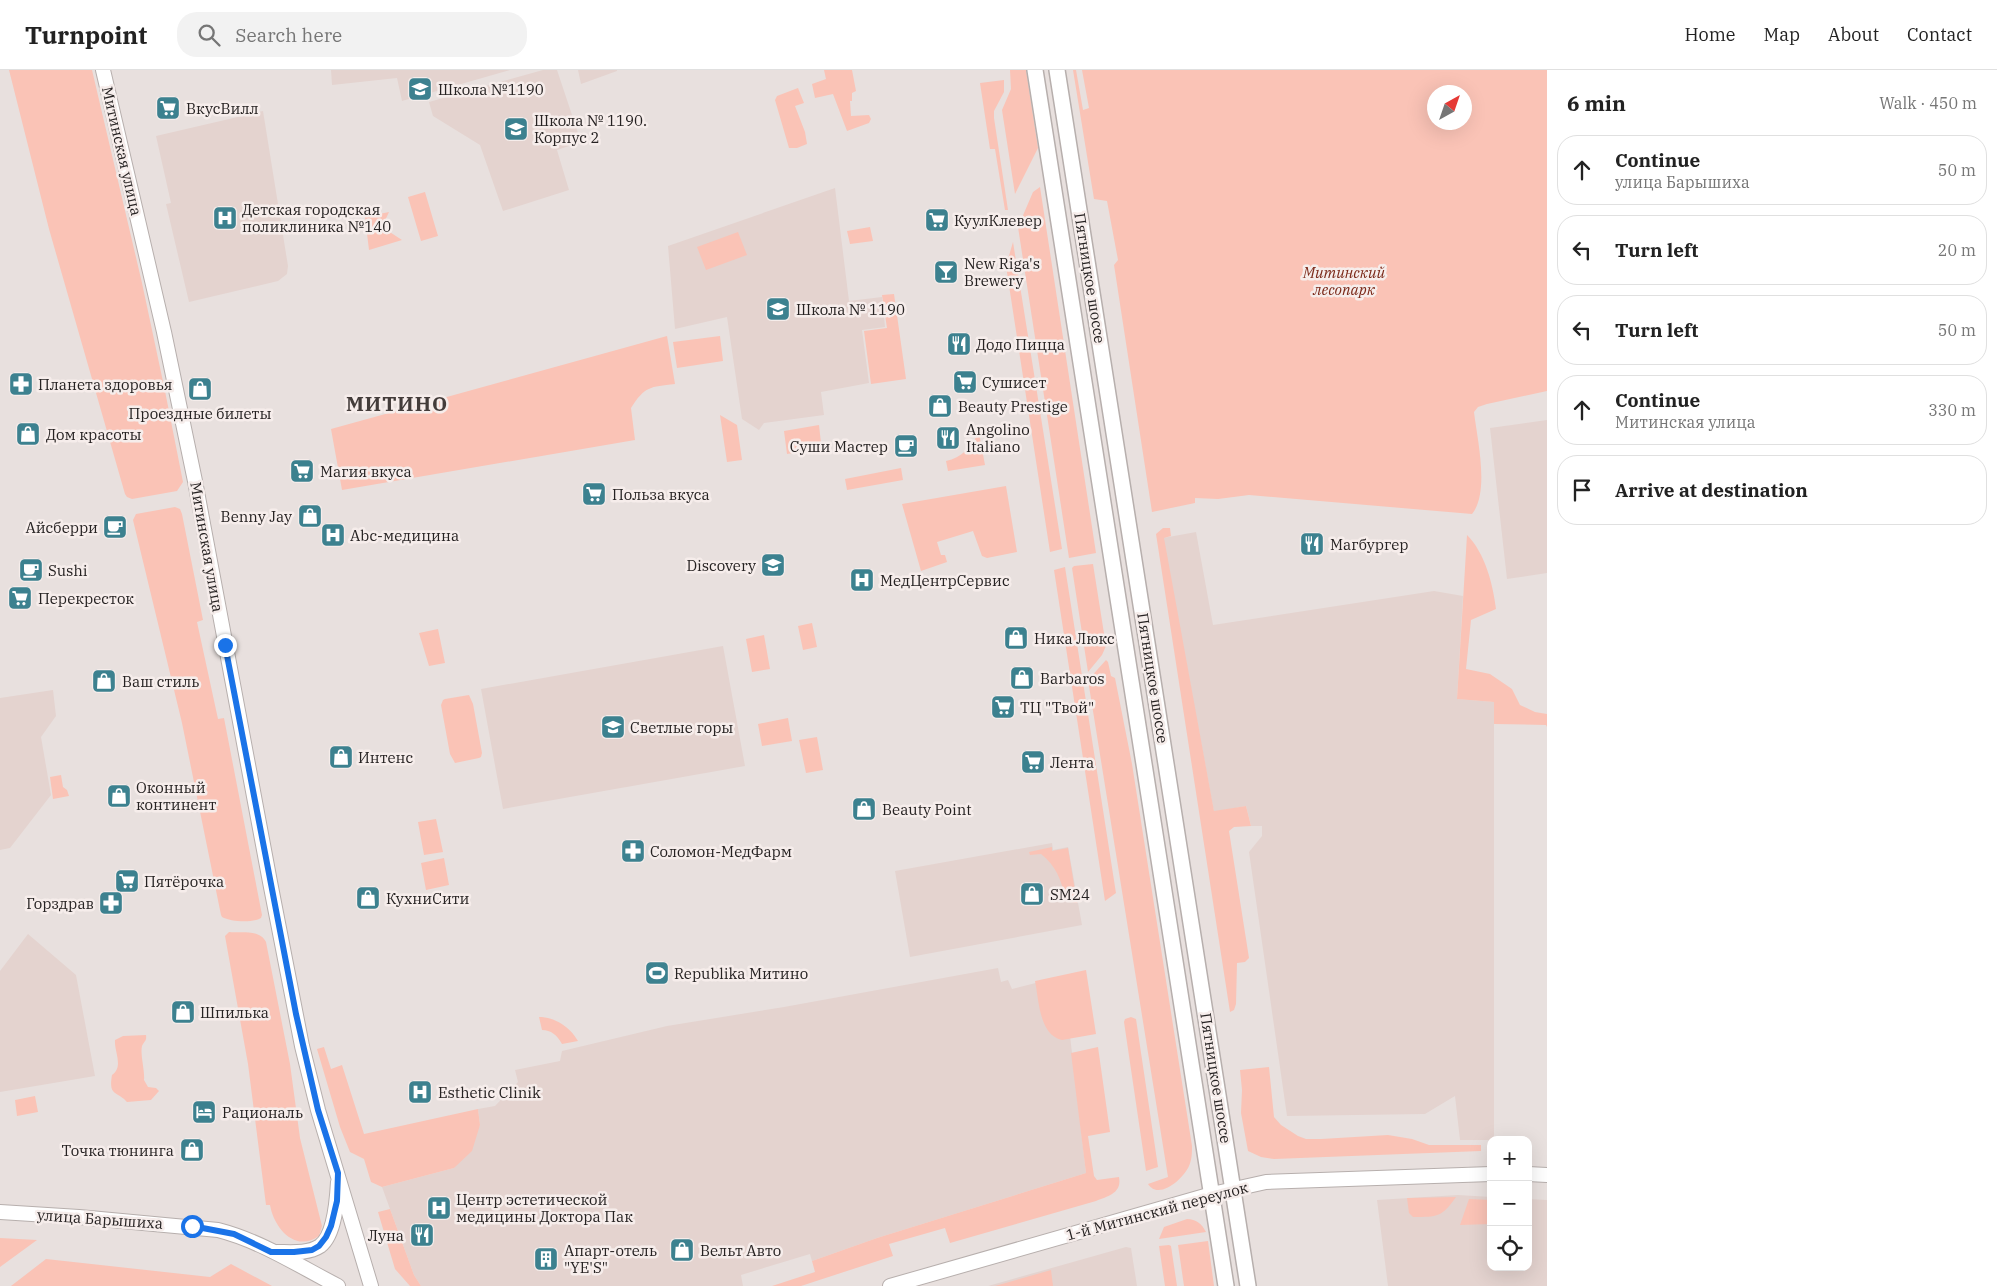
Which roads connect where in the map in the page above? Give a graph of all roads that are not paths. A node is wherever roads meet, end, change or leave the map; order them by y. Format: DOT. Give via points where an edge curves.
graph roads {
  1 [pos="103,70"];
  2 [pos="1035,70"];
  3 [pos="1057,70"];
  4 [pos="338,1173"];
  5 [pos="1487,1174"];
  6 [pos="1532,1174"];
  7 [pos="1547,1175"];
  8 [pos="1233,1189"];
  9 [pos="1212,1194"];
  10 [pos="0,1212"];
  11 [pos="271,1252"];
  12 [pos="338,1286"];
  13 [pos="371,1286"];
  14 [pos="890,1286"];
  15 [pos="1226,1286"];
  16 [pos="1248,1286"];
  1 -- 4 [label="main road, Митинская улица" via="195,481 296,1014 318,1110"];
  2 -- 9 [label="main road, Пятницкое шоссе"];
  3 -- 8 [label="main road, Пятницкое шоссе"];
  4 -- 11 [label="main road" via="337,1201 331,1226 322,1243 312,1250"];
  4 -- 13 [label="main road, Митинская улица"];
  5 -- 8 [label="main road, 1-й Митинский переулок" via="1266,1182"];
  6 -- 7 [label="main road"];
  8 -- 9 [label="main road, 1-й Митинский переулок"];
  8 -- 16 [label="main road, Пятницкое шоссе"];
  9 -- 14 [label="main road, 1-й Митинский переулок"];
  9 -- 15 [label="main road, Пятницкое шоссе"];
  10 -- 11 [label="main road, улица Барышиха" via="218,1230"];
  11 -- 12 [label="main road, улица Барышиха"];
}
